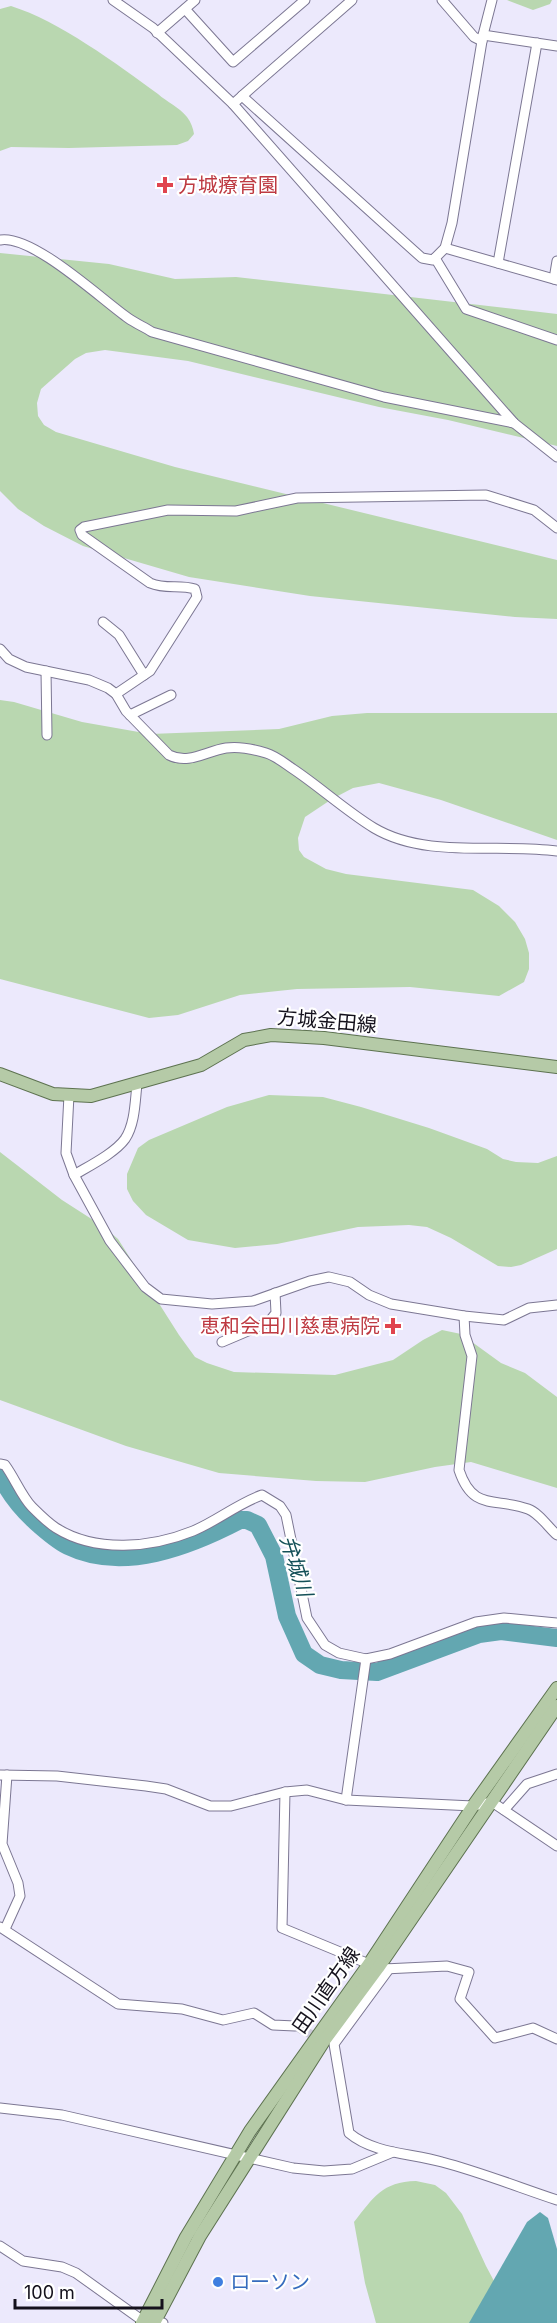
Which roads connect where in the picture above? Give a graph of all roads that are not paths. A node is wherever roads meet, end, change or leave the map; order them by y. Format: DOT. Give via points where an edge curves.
graph roads {
  1 [pos="113,0"];
  2 [pos="195,0"];
  3 [pos="305,0"];
  4 [pos="352,0"];
  5 [pos="442,0"];
  6 [pos="492,0"];
  7 [pos="185,9"];
  8 [pos="157,33"];
  9 [pos="482,38"];
  10 [pos="537,43"];
  11 [pos="557,46"];
  12 [pos="242,96"];
  13 [pos="233,104"];
  14 [pos="0,240"];
  15 [pos="445,248"];
  16 [pos="435,258"];
  17 [pos="557,261"];
  18 [pos="498,263"];
  19 [pos="555,280"];
  20 [pos="557,340"];
  21 [pos="514,423"];
  22 [pos="557,458"];
  23 [pos="557,528"];
  24 [pos="103,622"];
  25 [pos="0,649"];
  26 [pos="4,661"];
  27 [pos="46,671"];
  28 [pos="144,675"];
  29 [pos="116,694"];
  30 [pos="171,695"];
  31 [pos="130,715"];
  32 [pos="47,735"];
  33 [pos="557,851"];
  34 [pos="557,1067"];
  35 [pos="0,1074"];
  36 [pos="137,1084"];
  37 [pos="69,1095"];
  38 [pos="74,1175"];
  39 [pos="275,1293"];
  40 [pos="557,1305"];
  41 [pos="464,1316"];
  42 [pos="222,1342"];
  43 [pos="0,1464"];
  44 [pos="557,1535"];
  45 [pos="557,1623"];
  46 [pos="366,1661"];
  47 [pos="557,1688"];
  48 [pos="557,1706"];
  49 [pos="557,1774"];
  50 [pos="4,1775"];
  51 [pos="285,1792"];
  52 [pos="346,1800"];
  53 [pos="492,1802"];
  54 [pos="473,1806"];
  55 [pos="504,1810"];
  56 [pos="557,1846"];
  57 [pos="2,1928"];
  58 [pos="379,1967"];
  59 [pos="295,2026"];
  60 [pos="557,2039"];
  61 [pos="329,2043"];
  62 [pos="0,2108"];
  63 [pos="393,2152"];
  64 [pos="235,2156"];
  65 [pos="249,2158"];
  66 [pos="557,2200"];
  67 [pos="0,2246"];
  68 [pos="152,2322"];
  1 -- 8 [label="street"];
  2 -- 7 [label="street"];
  3 -- 7 [label="street" via="233,62"];
  4 -- 12 [label="street"];
  5 -- 9 [label="street" via="474,37"];
  6 -- 9 [label="street"];
  7 -- 8 [label="street"];
  8 -- 13 [label="street"];
  9 -- 10 [label="street"];
  9 -- 15 [label="street"];
  10 -- 11 [label="street"];
  10 -- 18 [label="street"];
  12 -- 13 [label="street"];
  12 -- 16 [label="street" via="417,253"];
  13 -- 21 [label="street"];
  14 -- 21 [label="street" via="22,243 44,254 130,320 152,332 384,397"];
  15 -- 16 [label="street"];
  15 -- 18 [label="street"];
  16 -- 20 [label="street" via="466,309"];
  17 -- 19 [label="street"];
  18 -- 19 [label="street"];
  21 -- 22 [label="street"];
  23 -- 28 [label="street" via="534,510 486,495 297,498 236,511 168,510 84,526 80,530 82,535 150,583 163,588 195,589 197,597"];
  24 -- 28 [label="street" via="118,635"];
  25 -- 26 [label="street"];
  26 -- 27 [label="street"];
  27 -- 29 [label="street" via="89,680"];
  27 -- 32 [label="street"];
  28 -- 29 [label="street"];
  29 -- 31 [label="street"];
  30 -- 31 [label="street"];
  31 -- 33 [label="street" via="177,759 225,748 249,748 273,755 375,828 407,842"];
  34 -- 36 [label="main road, 方城金田線" via="271,1035 244,1040 201,1065"];
  35 -- 37 [label="main road, 方城金田線" via="53,1094"];
  36 -- 37 [label="main road, 方城金田線" via="91,1096"];
  36 -- 38 [label="street" via="132,1123 124,1140 105,1157"];
  37 -- 38 [label="street" via="66,1153"];
  38 -- 39 [label="street" via="110,1241 145,1287 161,1299 212,1304 253,1301"];
  39 -- 41 [label="street" via="329,1277 350,1282 391,1304"];
  39 -- 42 [label="street" via="276,1313 269,1322"];
  40 -- 41 [label="street" via="529,1308 504,1320"];
  41 -- 44 [label="street" via="472,1356 459,1470 464,1484 470,1494 487,1502 531,1510"];
  43 -- 46 [label="street" via="16,1479 30,1505 56,1528 88,1542 118,1546 154,1542 194,1531 262,1495 280,1506 286,1515 314,1631 325,1645"];
  45 -- 46 [label="street" via="504,1618 476,1622"];
  46 -- 52 [label="street"];
  47 -- 54 [label="main road, 田川直方線"];
  48 -- 53 [label="main road, 田川直方線"];
  49 -- 55 [label="street" via="527,1784"];
  50 -- 51 [label="street" via="57,1776 156,1787 210,1806 231,1806"];
  50 -- 57 [label="street" via="2,1844 20,1896"];
  51 -- 52 [label="street" via="307,1790"];
  51 -- 58 [label="street" via="282,1928"];
  52 -- 54 [label="street"];
  53 -- 54 [label="street"];
  53 -- 55 [label="street"];
  53 -- 58 [label="main road, 田川直方線"];
  54 -- 58 [label="main road, 田川直方線"];
  55 -- 56 [label="street"];
  57 -- 59 [label="street" via="118,2004 182,2009 223,2020 254,2013 273,2025"];
  58 -- 60 [label="street" via="447,1966 469,1972 460,1999 495,2038 533,2028"];
  58 -- 61 [label="main road, 田川直方線"];
  58 -- 64 [label="main road, 田川直方線"];
  61 -- 63 [label="street" via="349,2133 357,2140"];
  61 -- 65 [label="main road, 田川直方線"];
  62 -- 64 [label="street" via="62,2115"];
  63 -- 65 [label="street" via="352,2169 324,2171"];
  63 -- 66 [label="street" via="443,2162"];
  64 -- 65 [label="street"];
  64 -- 68 [label="main road, 田川直方線" via="186,2237"];
  65 -- 68 [label="main road, 田川直方線"];
  67 -- 68 [label="street" via="22,2261 76,2273"];
}
